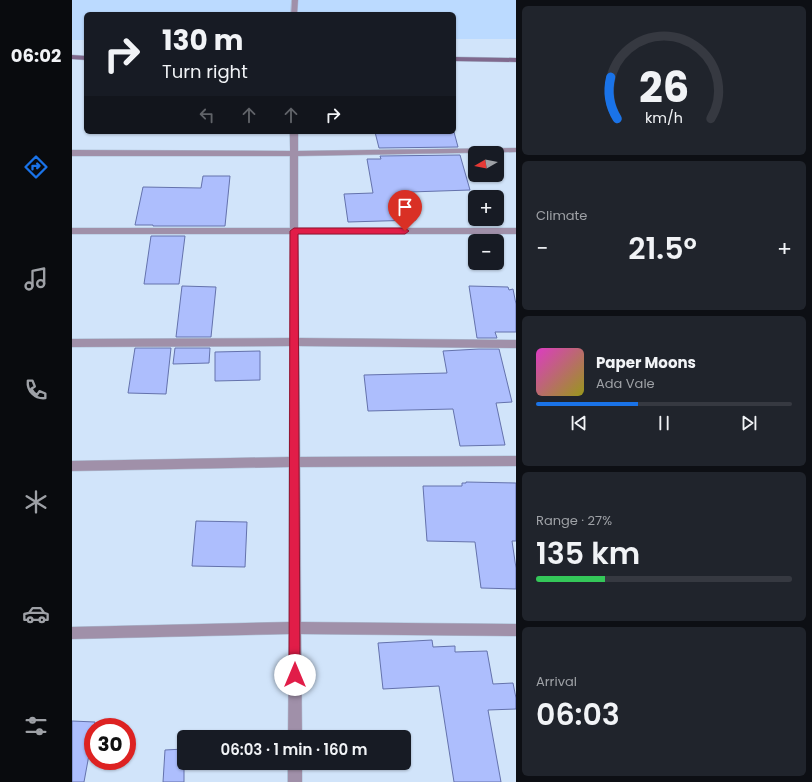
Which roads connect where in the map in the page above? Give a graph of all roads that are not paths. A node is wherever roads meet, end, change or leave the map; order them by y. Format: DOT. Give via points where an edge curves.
graph roads {
  1 [pos="295,0"];
  2 [pos="294,12"];
  3 [pos="72,58"];
  4 [pos="84,58"];
  5 [pos="456,59"];
  6 [pos="516,60"];
  7 [pos="294,134"];
  8 [pos="516,150"];
  9 [pos="72,153"];
  10 [pos="294,154"];
  11 [pos="72,231"];
  12 [pos="294,231"];
  13 [pos="516,231"];
  14 [pos="293,342"];
  15 [pos="72,343"];
  16 [pos="516,344"];
  17 [pos="516,461"];
  18 [pos="294,462"];
  19 [pos="72,466"];
  20 [pos="295,628"];
  21 [pos="516,630"];
  22 [pos="72,633"];
  23 [pos="295,730"];
  24 [pos="295,770"];
  25 [pos="295,782"];
  1 -- 2 [label="street"];
  3 -- 4 [label="street"];
  5 -- 6 [label="street"];
  7 -- 10 [label="street"];
  8 -- 10 [label="street"];
  9 -- 10 [label="street"];
  10 -- 12 [label="street"];
  11 -- 12 [label="street"];
  12 -- 13 [label="street"];
  12 -- 14 [label="street"];
  14 -- 15 [label="street"];
  14 -- 16 [label="street"];
  14 -- 18 [label="street"];
  17 -- 18 [label="street"];
  18 -- 19 [label="street"];
  18 -- 20 [label="street"];
  20 -- 21 [label="street"];
  20 -- 22 [label="street"];
  20 -- 23 [label="street"];
  24 -- 25 [label="street"];
}
